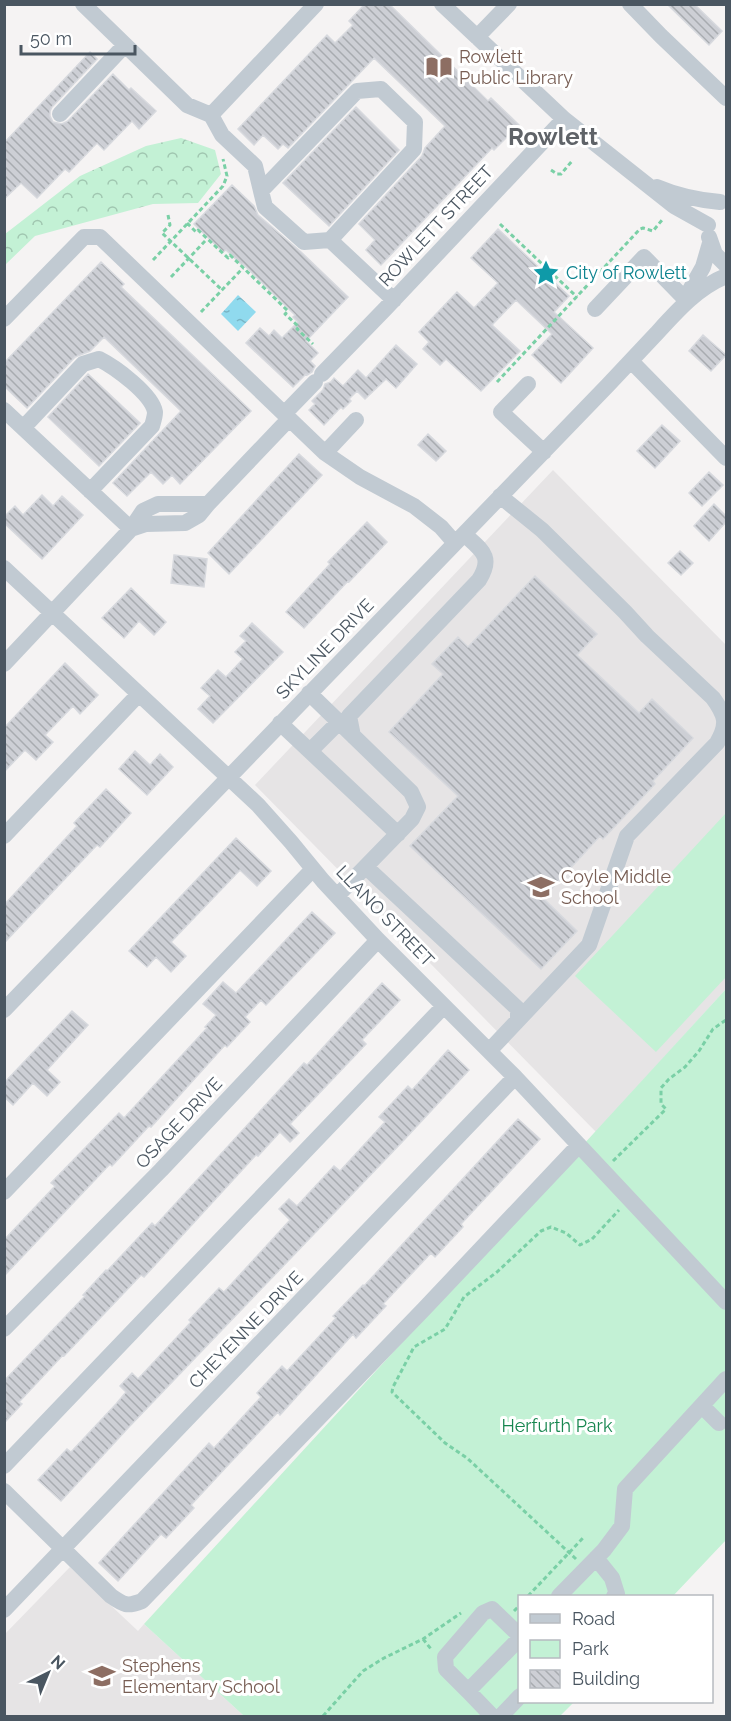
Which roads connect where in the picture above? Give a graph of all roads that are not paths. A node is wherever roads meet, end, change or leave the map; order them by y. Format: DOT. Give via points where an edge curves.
graph roads {
  1 [pos="83,4"];
  2 [pos="316,4"];
  3 [pos="442,4"];
  4 [pos="509,4"];
  5 [pos="630,4"];
  6 [pos="477,38"];
  7 [pos="125,45"];
  8 [pos="726,98"];
  9 [pos="60,114"];
  10 [pos="212,115"];
  11 [pos="564,119"];
  12 [pos="643,181"];
  13 [pos="261,191"];
  14 [pos="723,200"];
  15 [pos="708,225"];
  16 [pos="330,240"];
  17 [pos="710,243"];
  18 [pos="726,265"];
  19 [pos="726,276"];
  20 [pos="685,299"];
  21 [pos="390,304"];
  22 [pos="595,309"];
  23 [pos="674,315"];
  24 [pos="4,319"];
  25 [pos="631,361"];
  26 [pos="528,384"];
  27 [pos="4,410"];
  28 [pos="286,417"];
  29 [pos="356,420"];
  30 [pos="23,428"];
  31 [pos="543,452"];
  32 [pos="325,453"];
  33 [pos="726,458"];
  34 [pos="90,491"];
  35 [pos="500,496"];
  36 [pos="131,529"];
  37 [pos="460,538"];
  38 [pos="4,568"];
  39 [pos="53,614"];
  40 [pos="4,664"];
  41 [pos="309,693"];
  42 [pos="139,694"];
  43 [pos="339,722"];
  44 [pos="280,723"];
  45 [pos="353,736"];
  46 [pos="310,751"];
  47 [pos="228,777"];
  48 [pos="398,834"];
  49 [pos="4,836"];
  50 [pos="366,867"];
  51 [pos="313,869"];
  52 [pos="337,896"];
  53 [pos="378,940"];
  54 [pos="444,1006"];
  55 [pos="4,1010"];
  56 [pos="518,1020"];
  57 [pos="489,1051"];
  58 [pos="515,1077"];
  59 [pos="579,1145"];
  60 [pos="4,1192"];
  61 [pos="726,1302"];
  62 [pos="4,1329"];
  63 [pos="726,1379"];
  64 [pos="702,1406"];
  65 [pos="720,1423"];
  66 [pos="4,1466"];
  67 [pos="4,1491"];
  68 [pos="64,1549"];
  69 [pos="596,1559"];
  70 [pos="560,1595"];
  71 [pos="616,1595"];
  72 [pos="4,1610"];
  73 [pos="518,1636"];
  74 [pos="518,1638"];
  75 [pos="468,1691"];
  76 [pos="518,1697"];
  77 [pos="492,1716"];
  78 [pos="501,1716"];
  1 -- 7 [label="street"];
  2 -- 10 [label="street"];
  3 -- 6 [label="street"];
  4 -- 6 [label="street"];
  5 -- 8 [label="street"];
  6 -- 11 [label="street"];
  7 -- 9 [label="street"];
  7 -- 10 [label="street" via="187,105"];
  10 -- 13 [label="street" via="222,135 255,166"];
  11 -- 12 [label="street"];
  11 -- 21 [label="street, ROWLETT STREET"];
  12 -- 14 [label="street" via="700,200"];
  12 -- 15 [label="street" via="674,206"];
  13 -- 16 [label="street" via="265,207 304,242"];
  13 -- 16 [label="street" via="357,91 381,89 415,122 414,148"];
  14 -- 15 [label="street"];
  15 -- 17 [label="street"];
  16 -- 21 [label="street"];
  17 -- 18 [label="street"];
  17 -- 20 [label="street, SKYLINE DRIVE" via="703,267"];
  19 -- 23 [label="street, SKYLINE DRIVE" via="711,282"];
  20 -- 22 [label="street" via="644,258"];
  20 -- 23 [label="street, SKYLINE DRIVE"];
  21 -- 28 [label="street, ROWLETT STREET"];
  23 -- 25 [label="street, SKYLINE DRIVE"];
  24 -- 28 [label="street" via="84,237 100,237"];
  25 -- 31 [label="street, SKYLINE DRIVE"];
  25 -- 33 [label="street"];
  26 -- 31 [label="street" via="501,412"];
  27 -- 30 [label="street"];
  28 -- 32 [label="street"];
  28 -- 36 [label="street, ROWLETT STREET" via="200,515 185,523 146,524"];
  29 -- 32 [label="street"];
  30 -- 34 [label="street"];
  30 -- 34 [label="street" via="83,364 99,358 114,366 150,400 155,414 152,426"];
  31 -- 35 [label="street, SKYLINE DRIVE"];
  32 -- 37 [label="street"];
  34 -- 36 [label="street"];
  35 -- 37 [label="street, SKYLINE DRIVE"];
  35 -- 56 [label="street" via="542,530 713,698 725,719 717,742 627,836 589,945"];
  36 -- 39 [label="street"];
  37 -- 41 [label="street, SKYLINE DRIVE"];
  37 -- 45 [label="street" via="483,551 485,570 349,716"];
  38 -- 39 [label="street, LLANO STREET"];
  39 -- 40 [label="street"];
  39 -- 42 [label="street, LLANO STREET"];
  41 -- 43 [label="street"];
  41 -- 44 [label="street, SKYLINE DRIVE"];
  42 -- 47 [label="street, LLANO STREET"];
  42 -- 49 [label="street"];
  43 -- 45 [label="street"];
  43 -- 46 [label="street"];
  44 -- 46 [label="street"];
  44 -- 47 [label="street, SKYLINE DRIVE"];
  45 -- 48 [label="street" via="411,792 418,807"];
  46 -- 48 [label="street"];
  47 -- 51 [label="street, LLANO STREET" via="258,805"];
  47 -- 55 [label="street, SKYLINE DRIVE"];
  48 -- 50 [label="street"];
  50 -- 52 [label="street"];
  50 -- 56 [label="street" via="518,1009"];
  51 -- 52 [label="street, LLANO STREET"];
  51 -- 60 [label="street"];
  52 -- 53 [label="street, LLANO STREET"];
  53 -- 54 [label="street, LLANO STREET"];
  53 -- 62 [label="street, OSAGE DRIVE"];
  54 -- 57 [label="street, LLANO STREET"];
  54 -- 66 [label="street"];
  56 -- 57 [label="street"];
  57 -- 58 [label="street, LLANO STREET"];
  58 -- 59 [label="street, LLANO STREET"];
  58 -- 68 [label="street, CHEYENNE DRIVE"];
  59 -- 61 [label="street, LLANO STREET"];
  59 -- 68 [label="street" via="142,1601 123,1604 111,1596"];
  63 -- 64 [label="street"];
  64 -- 65 [label="street"];
  64 -- 69 [label="street" via="625,1489 622,1526"];
  67 -- 68 [label="street"];
  68 -- 72 [label="street, CHEYENNE DRIVE"];
  69 -- 70 [label="street"];
  69 -- 71 [label="street" via="612,1578"];
  73 -- 75 [label="street" via="492,1609 483,1613 445,1657 446,1669"];
  74 -- 75 [label="street"];
  75 -- 77 [label="street"];
  76 -- 78 [label="street"];
}
